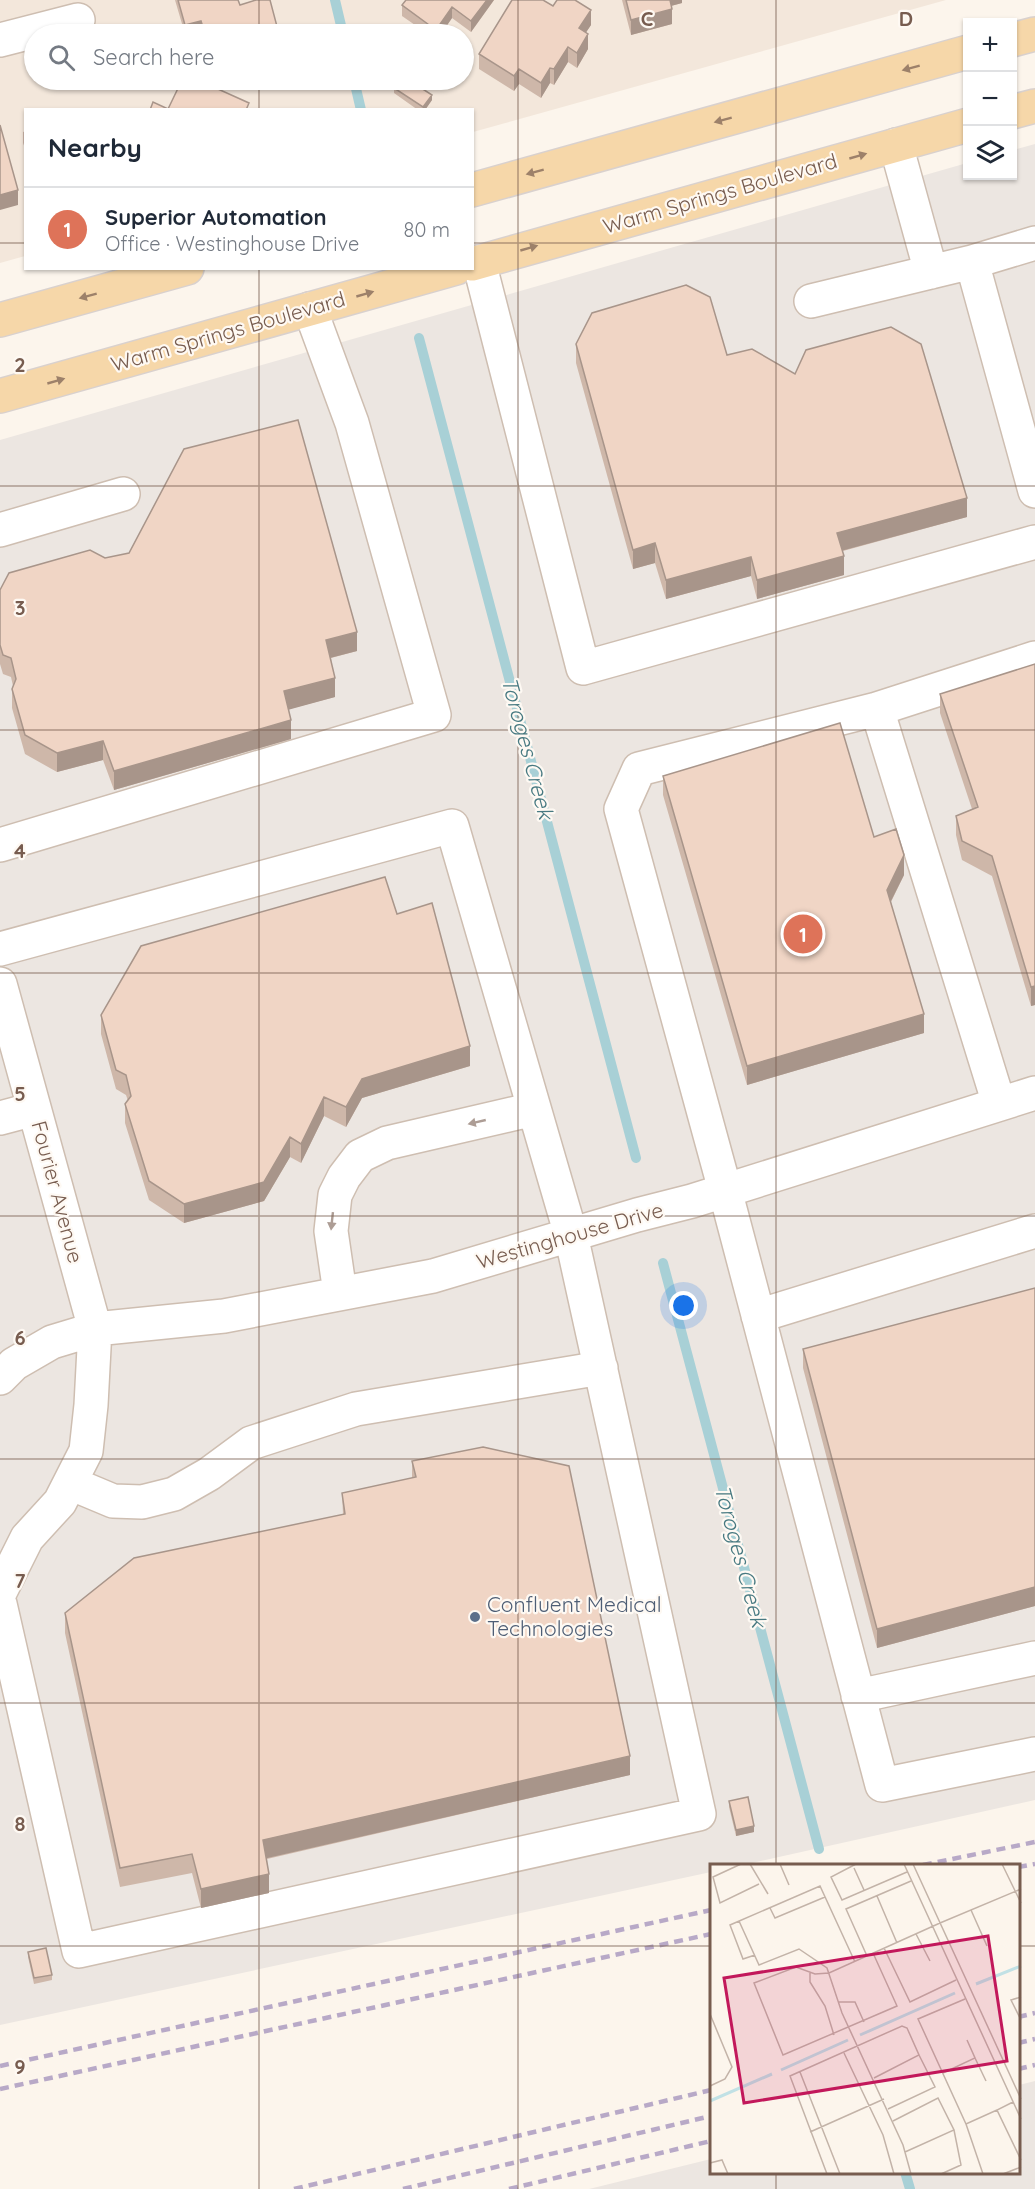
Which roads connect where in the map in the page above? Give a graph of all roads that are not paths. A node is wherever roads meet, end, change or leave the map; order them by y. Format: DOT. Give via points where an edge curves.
graph roads {
  1 [pos="78,20"];
  2 [pos="62,24"];
  3 [pos="24,34"];
  4 [pos="1035,34"];
  5 [pos="1017,39"];
  6 [pos="0,40"];
  7 [pos="963,53"];
  8 [pos="1035,106"];
  9 [pos="1017,111"];
  10 [pos="964,126"];
  11 [pos="896,145"];
  12 [pos="474,188"];
  13 [pos="1035,243"];
  14 [pos="972,262"];
  15 [pos="474,264"];
  16 [pos="181,270"];
  17 [pos="451,270"];
  18 [pos="470,270"];
  19 [pos="931,272"];
  20 [pos="811,301"];
  21 [pos="310,309"];
  22 [pos="0,320"];
  23 [pos="0,396"];
  24 [pos="1035,490"];
  25 [pos="123,494"];
  26 [pos="0,530"];
  27 [pos="1035,542"];
  28 [pos="1035,658"];
  29 [pos="878,709"];
  30 [pos="0,845"];
  31 [pos="0,949"];
  32 [pos="2,996"];
  33 [pos="1035,1093"];
  34 [pos="999,1104"];
  35 [pos="34,1109"];
  36 [pos="534,1109"];
  37 [pos="0,1118"];
  38 [pos="725,1190"];
  39 [pos="1035,1232"];
  40 [pos="571,1235"];
  41 [pos="340,1293"];
  42 [pos="758,1316"];
  43 [pos="95,1329"];
  44 [pos="601,1368"];
  45 [pos="0,1378"];
  46 [pos="70,1483"];
  47 [pos="0,1592"];
  48 [pos="0,1604"];
  49 [pos="1035,1658"];
  50 [pos="858,1696"];
  51 [pos="1035,1754"];
  1 -- 2 [label="street"];
  3 -- 6 [label="street"];
  4 -- 5 [label="main road"];
  7 -- 12 [label="main road, one-way"];
  8 -- 9 [label="main road"];
  10 -- 11 [label="main road, Warm Springs Boulevard"];
  15 -- 11 [label="main road, Warm Springs Boulevard, one-way"];
  11 -- 19 [label="street"];
  13 -- 14 [label="street"];
  14 -- 19 [label="street"];
  14 -- 24 [label="street"];
  16 -- 22 [label="main road, one-way"];
  21 -- 17 [label="main road, Warm Springs Boulevard, one-way"];
  18 -- 27 [label="street" via="583,668"];
  19 -- 20 [label="street"];
  23 -- 21 [label="main road, Warm Springs Boulevard, one-way"];
  21 -- 30 [label="street" via="352,423 434,715"];
  25 -- 26 [label="street"];
  28 -- 29 [label="street"];
  29 -- 34 [label="street"];
  29 -- 38 [label="street" via="639,769 621,809"];
  31 -- 36 [label="street" via="452,826"];
  32 -- 35 [label="street, Fourier Avenue"];
  33 -- 34 [label="street, Westinghouse Drive"];
  34 -- 38 [label="street, Westinghouse Drive"];
  35 -- 37 [label="street"];
  35 -- 43 [label="street, Fourier Avenue"];
  36 -- 40 [label="street"];
  36 -- 41 [label="street, one-way" via="387,1143 360,1156 335,1195 331,1231"];
  38 -- 40 [label="street, Westinghouse Drive"];
  38 -- 42 [label="street"];
  39 -- 42 [label="street"];
  40 -- 41 [label="street, Westinghouse Drive" via="433,1276"];
  40 -- 44 [label="street"];
  41 -- 43 [label="street, Westinghouse Drive" via="224,1316"];
  42 -- 50 [label="street"];
  43 -- 45 [label="street, Westinghouse Drive" via="51,1342 14,1364"];
  43 -- 46 [label="street, Fourier Avenue" via="86,1451"];
  44 -- 46 [label="street" via="356,1409 251,1443 174,1494 142,1502 113,1501"];
  44 -- 48 [label="street" via="699,1814 79,1951"];
  46 -- 47 [label="street, Fourier Avenue" via="60,1502 27,1538"];
  49 -- 50 [label="street"];
  50 -- 51 [label="street" via="882,1785"];
}
